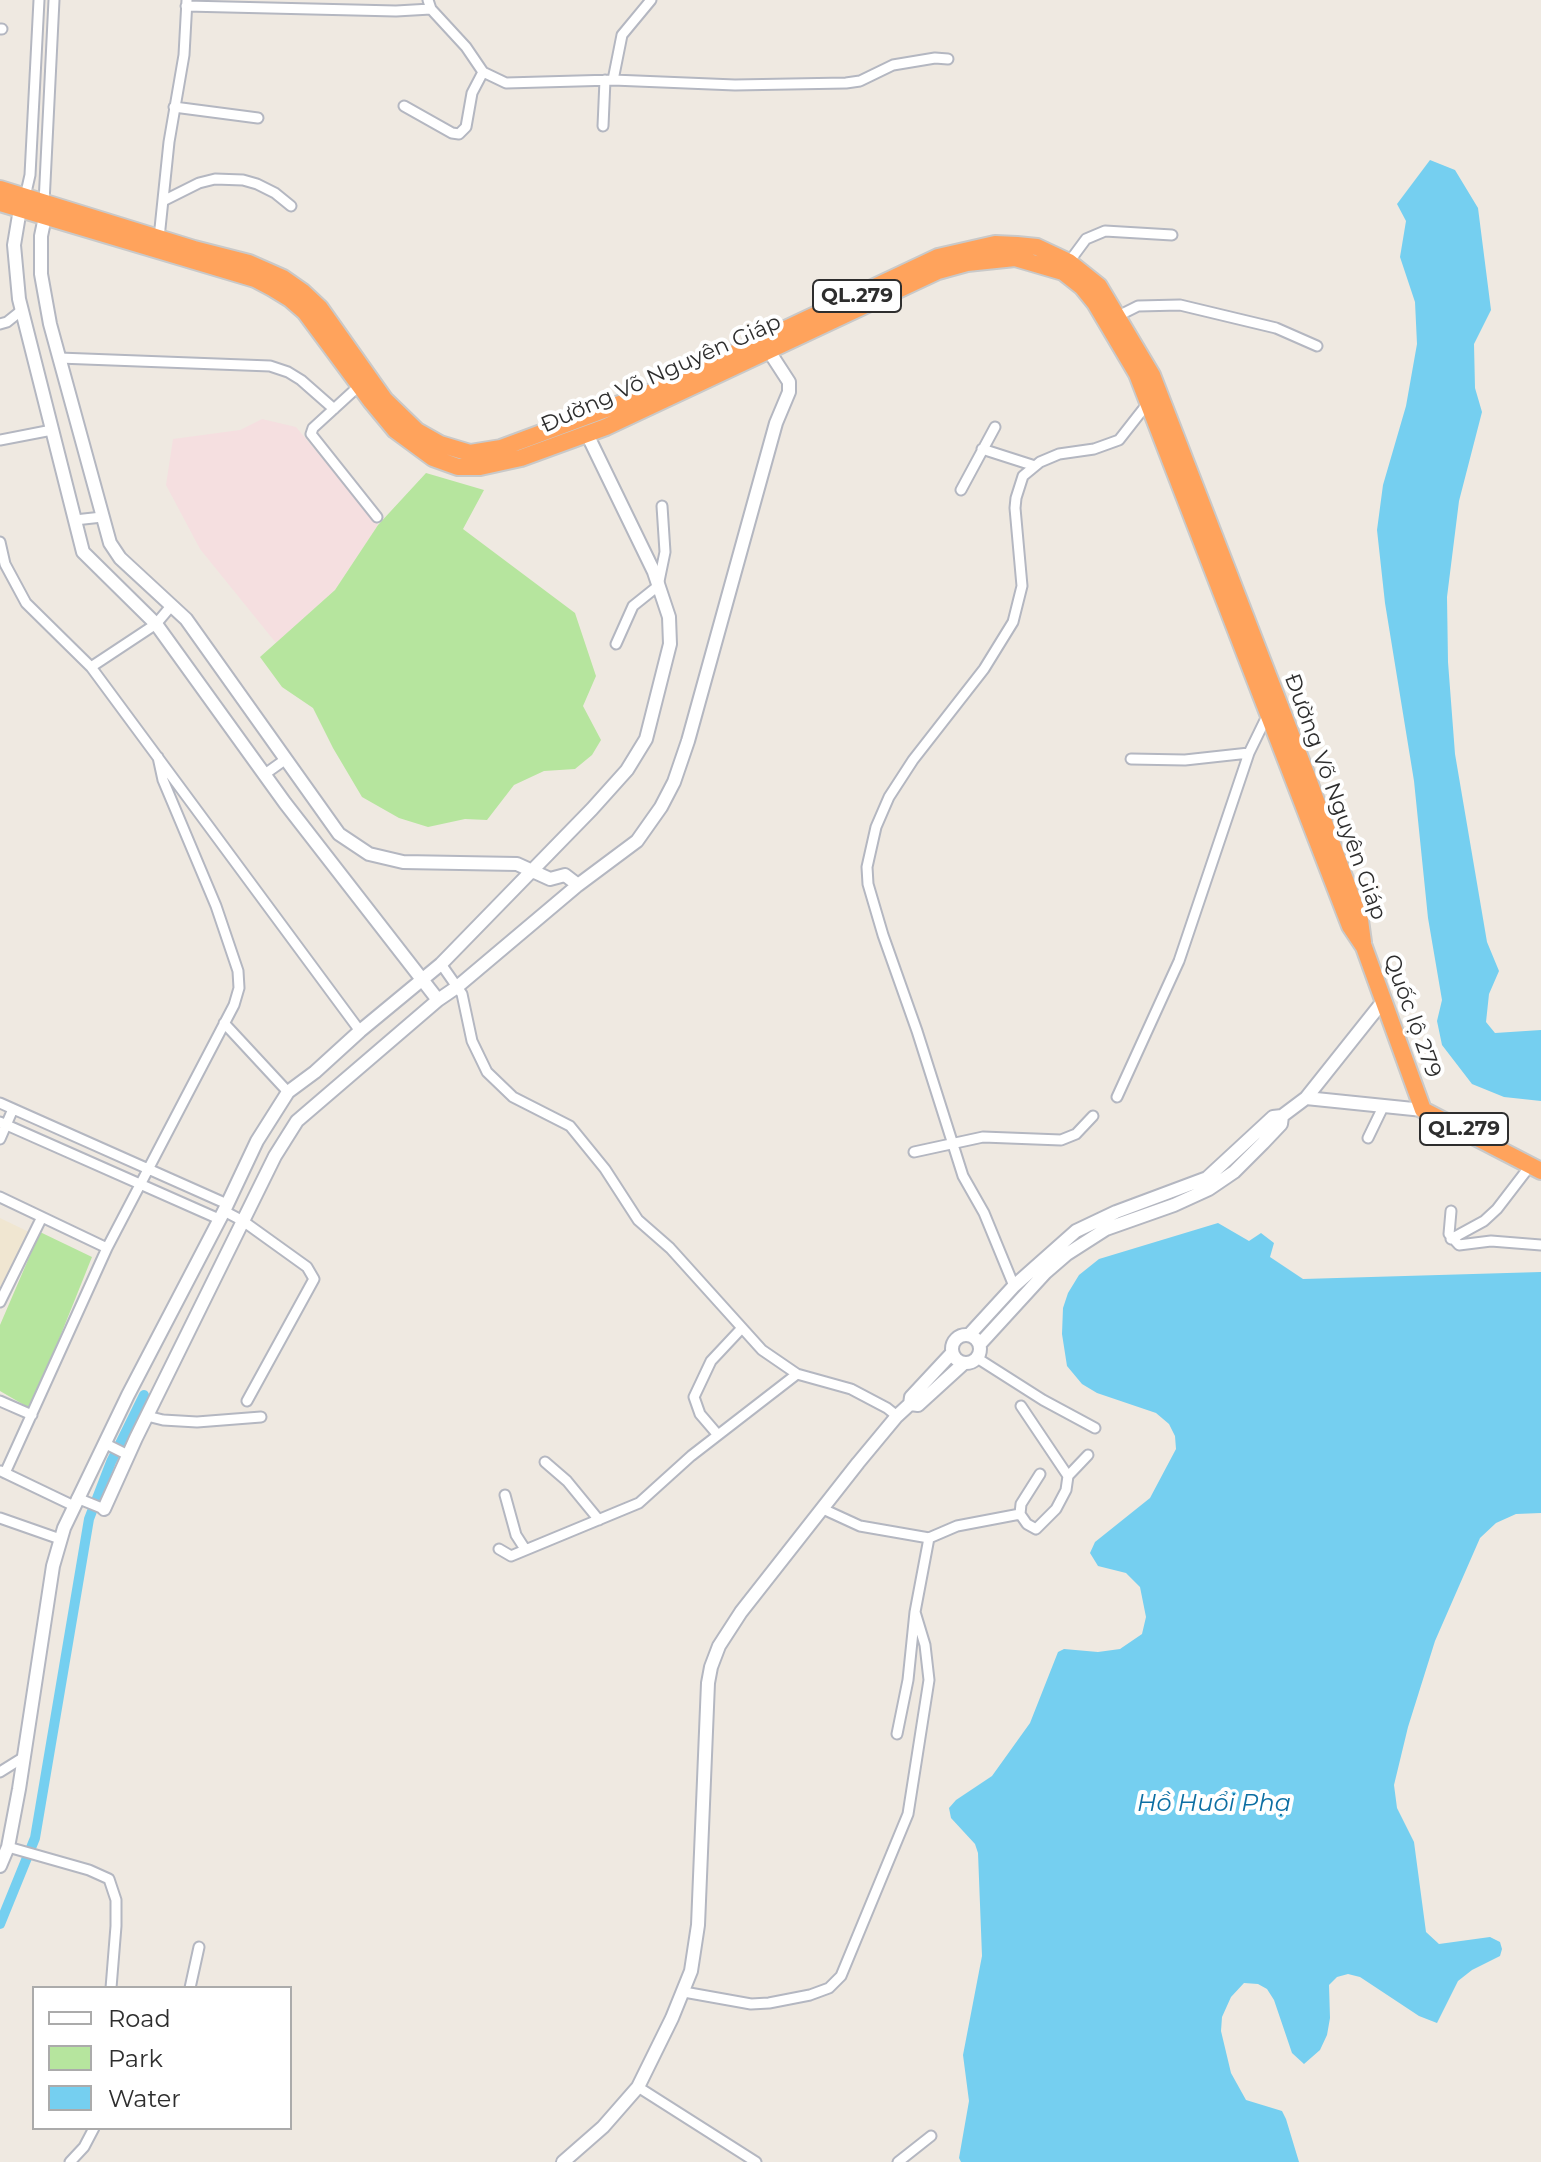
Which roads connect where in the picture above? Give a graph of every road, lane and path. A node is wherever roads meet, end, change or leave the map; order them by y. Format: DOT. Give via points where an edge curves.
graph roads {
  1 [pos="39,0"];
  2 [pos="54,0"];
  3 [pos="651,0"];
  4 [pos="186,3"];
  5 [pos="430,4"];
  6 [pos="948,59"];
  7 [pos="483,72"];
  8 [pos="609,80"];
  9 [pos="404,106"];
  10 [pos="174,107"];
  11 [pos="258,118"];
  12 [pos="603,126"];
  13 [pos="0,189"];
  14 [pos="163,201"];
  15 [pos="0,203"];
  16 [pos="22,203"];
  17 [pos="291,206"];
  18 [pos="44,210"];
  19 [pos="1172,235"];
  20 [pos="159,238"];
  21 [pos="1069,262"];
  22 [pos="22,310"];
  23 [pos="1113,318"];
  24 [pos="0,324"];
  25 [pos="765,345"];
  26 [pos="1317,346"];
  27 [pos="59,358"];
  28 [pos="360,385"];
  29 [pos="1154,397"];
  30 [pos="334,409"];
  31 [pos="995,427"];
  32 [pos="52,430"];
  33 [pos="587,434"];
  34 [pos="0,440"];
  35 [pos="982,449"];
  36 [pos="1035,466"];
  37 [pos="961,490"];
  38 [pos="662,506"];
  39 [pos="100,517"];
  40 [pos="377,517"];
  41 [pos="79,519"];
  42 [pos="0,542"];
  43 [pos="658,586"];
  44 [pos="172,606"];
  45 [pos="159,621"];
  46 [pos="616,644"];
  47 [pos="91,667"];
  48 [pos="1275,722"];
  49 [pos="1249,753"];
  50 [pos="158,757"];
  51 [pos="1131,759"];
  52 [pos="285,760"];
  53 [pos="269,771"];
  54 [pos="533,869"];
  55 [pos="578,885"];
  56 [pos="1364,947"];
  57 [pos="441,964"];
  58 [pos="421,979"];
  59 [pos="457,987"];
  60 [pos="438,1000"];
  61 [pos="1384,1000"];
  62 [pos="224,1023"];
  63 [pos="360,1031"];
  64 [pos="288,1092"];
  65 [pos="1117,1097"];
  66 [pos="1306,1098"];
  67 [pos="0,1103"];
  68 [pos="1383,1107"];
  69 [pos="13,1109"];
  70 [pos="1423,1110"];
  71 [pos="1093,1116"];
  72 [pos="1282,1116"];
  73 [pos="3,1124"];
  74 [pos="1368,1138"];
  75 [pos="0,1139"];
  76 [pos="954,1142"];
  77 [pos="914,1152"];
  78 [pos="1535,1169"];
  79 [pos="148,1170"];
  80 [pos="140,1185"];
  81 [pos="0,1197"];
  82 [pos="223,1211"];
  83 [pos="1451,1211"];
  84 [pos="42,1217"];
  85 [pos="243,1221"];
  86 [pos="1451,1239"];
  87 [pos="1541,1245"];
  88 [pos="107,1248"];
  89 [pos="1014,1286"];
  90 [pos="0,1302"];
  91 [pos="741,1329"];
  92 [pos="969,1335"];
  93 [pos="980,1344"];
  94 [pos="952,1353"];
  95 [pos="977,1358"];
  96 [pos="963,1364"];
  97 [pos="797,1374"];
  98 [pos="0,1401"];
  99 [pos="247,1401"];
  100 [pos="910,1404"];
  101 [pos="1021,1406"];
  102 [pos="32,1415"];
  103 [pos="147,1416"];
  104 [pos="897,1416"];
  105 [pos="261,1417"];
  106 [pos="1095,1428"];
  107 [pos="718,1435"];
  108 [pos="117,1450"];
  109 [pos="1088,1455"];
  110 [pos="545,1462"];
  111 [pos="3,1472"];
  112 [pos="1040,1474"];
  113 [pos="1068,1476"];
  114 [pos="505,1495"];
  115 [pos="76,1502"];
  116 [pos="98,1506"];
  117 [pos="823,1509"];
  118 [pos="1020,1514"];
  119 [pos="0,1518"];
  120 [pos="599,1520"];
  121 [pos="929,1538"];
  122 [pos="60,1539"];
  123 [pos="499,1549"];
  124 [pos="525,1549"];
  125 [pos="915,1612"];
  126 [pos="897,1734"];
  127 [pos="24,1757"];
  128 [pos="0,1772"];
  129 [pos="8,1847"];
  130 [pos="0,1866"];
  131 [pos="199,1947"];
  132 [pos="111,1986"];
  133 [pos="190,1986"];
  134 [pos="684,1992"];
  135 [pos="638,2087"];
  136 [pos="93,2130"];
  137 [pos="931,2136"];
  138 [pos="70,2162"];
  139 [pos="563,2162"];
  140 [pos="756,2162"];
  141 [pos="898,2162"];
  1 -- 16 [label="street" via="30,175"];
  2 -- 18 [label="street"];
  3 -- 8 [label="street" via="622,35"];
  4 -- 5 [label="street" via="378,11"];
  4 -- 10 [label="street"];
  5 -- 7 [label="street"];
  6 -- 8 [label="street" via="893,65 846,83"];
  7 -- 8 [label="street" via="506,83"];
  7 -- 9 [label="street" via="472,93 466,127 459,134"];
  8 -- 12 [label="street"];
  10 -- 11 [label="street"];
  10 -- 14 [label="street"];
  13 -- 16 [label="highway, Đường Võ Nguyên Giáp / QL.279"];
  14 -- 17 [label="street" via="199,183 243,180"];
  14 -- 20 [label="street"];
  15 -- 16 [label="highway, Đường Võ Nguyên Giáp / QL.279"];
  16 -- 18 [label="highway, Đường Võ Nguyên Giáp / QL.279"];
  16 -- 22 [label="street" via="14,245"];
  18 -- 20 [label="highway, Đường Võ Nguyên Giáp / QL.279"];
  18 -- 27 [label="street" via="41,274"];
  18 -- 28 [label="highway, Đường Võ Nguyên Giáp / QL.279" via="272,288 305,312"];
  19 -- 21 [label="street" via="1105,231 1086,239"];
  20 -- 25 [label="highway, Đường Võ Nguyên Giáp / QL.279" via="283,278 320,308 354,358 417,431 470,453 501,448"];
  21 -- 23 [label="highway, Đường Võ Nguyên Giáp / QL.279" via="1099,286"];
  21 -- 25 [label="highway, Đường Võ Nguyên Giáp / QL.279" via="1037,247 995,244 938,257"];
  22 -- 24 [label="street"];
  22 -- 32 [label="street"];
  23 -- 25 [label="highway, Đường Võ Nguyên Giáp / QL.279" via="1063,272 1015,258 938,271"];
  23 -- 26 [label="street" via="1138,306 1180,305 1276,328"];
  23 -- 29 [label="highway, Đường Võ Nguyên Giáp / QL.279" via="1137,374"];
  25 -- 33 [label="highway, Đường Võ Nguyên Giáp / QL.279"];
  25 -- 55 [label="street" via="789,382 789,392 674,782 637,841"];
  27 -- 30 [label="street" via="270,366 301,380"];
  27 -- 39 [label="street"];
  28 -- 30 [label="street"];
  28 -- 33 [label="highway, Đường Võ Nguyên Giáp / QL.279" via="409,441 458,467 521,458"];
  29 -- 36 [label="street" via="1119,440 1059,454"];
  29 -- 48 [label="highway, Đường Võ Nguyên Giáp / QL.279"];
  30 -- 40 [label="street" via="311,434"];
  31 -- 35 [label="street"];
  32 -- 34 [label="street"];
  32 -- 41 [label="street"];
  33 -- 43 [label="street"];
  35 -- 36 [label="street"];
  35 -- 37 [label="street"];
  36 -- 76 [label="street" via="1023,476 1016,498 1022,586 1013,622 889,797 867,867 883,935"];
  38 -- 43 [label="street" via="665,552"];
  39 -- 41 [label="street"];
  39 -- 44 [label="street" via="120,558"];
  41 -- 45 [label="street" via="83,552"];
  42 -- 47 [label="street" via="5,564 26,603"];
  43 -- 46 [label="street" via="633,606"];
  43 -- 54 [label="street" via="669,617 670,644 646,739 627,770"];
  44 -- 45 [label="street"];
  44 -- 52 [label="street"];
  45 -- 47 [label="street"];
  45 -- 53 [label="street"];
  47 -- 50 [label="street"];
  48 -- 49 [label="street"];
  48 -- 56 [label="highway, Đường Võ Nguyên Giáp / QL.279" via="1350,926"];
  49 -- 51 [label="street"];
  49 -- 65 [label="street" via="1179,961"];
  50 -- 62 [label="street" via="238,971 239,988"];
  50 -- 63 [label="street"];
  52 -- 53 [label="street"];
  52 -- 54 [label="street" via="339,834 369,854 403,862 499,862"];
  53 -- 58 [label="street"];
  54 -- 55 [label="street" via="550,879 565,875"];
  54 -- 57 [label="street"];
  55 -- 59 [label="street"];
  56 -- 61 [label="highway, Quốc lộ 279 / QL.279"];
  57 -- 58 [label="street"];
  57 -- 59 [label="street"];
  58 -- 60 [label="street"];
  58 -- 63 [label="street"];
  59 -- 60 [label="street"];
  59 -- 91 [label="street" via="487,1072 513,1097 570,1126 638,1220 670,1248"];
  60 -- 85 [label="street" via="297,1121"];
  61 -- 66 [label="street"];
  61 -- 70 [label="highway, Quốc lộ 279 / QL.279"];
  62 -- 64 [label="street"];
  62 -- 79 [label="street"];
  63 -- 64 [label="street"];
  64 -- 82 [label="street"];
  66 -- 68 [label="street"];
  66 -- 72 [label="street"];
  67 -- 69 [label="street"];
  68 -- 70 [label="street"];
  68 -- 74 [label="street"];
  69 -- 73 [label="street"];
  69 -- 79 [label="street"];
  70 -- 78 [label="highway, Quốc lộ 279 / QL.279"];
  71 -- 76 [label="street" via="1076,1134 1061,1140 983,1137"];
  72 -- 89 [label="street" via="1273,1117 1207,1178 1076,1231"];
  72 -- 93 [label="street" via="1281,1124 1234,1172 1209,1189 1106,1229 1067,1254"];
  73 -- 75 [label="street"];
  73 -- 80 [label="street"];
  76 -- 77 [label="street"];
  76 -- 89 [label="street" via="963,1176"];
  78 -- 86 [label="street" via="1484,1221"];
  79 -- 80 [label="street"];
  79 -- 82 [label="street"];
  80 -- 82 [label="street"];
  80 -- 88 [label="street"];
  81 -- 84 [label="street"];
  82 -- 85 [label="street"];
  82 -- 108 [label="street"];
  83 -- 86 [label="street"];
  84 -- 88 [label="street"];
  84 -- 90 [label="street"];
  85 -- 99 [label="street" via="307,1267 314,1279"];
  85 -- 103 [label="street"];
  86 -- 87 [label="street" via="1459,1245"];
  88 -- 102 [label="street"];
  89 -- 92 [label="street"];
  91 -- 97 [label="street"];
  91 -- 107 [label="street" via="711,1361 694,1397 700,1414"];
  92 -- 93 [label="street"];
  92 -- 94 [label="street" via="955,1339"];
  93 -- 95 [label="street"];
  94 -- 96 [label="street"];
  94 -- 100 [label="street"];
  95 -- 96 [label="street"];
  95 -- 106 [label="street"];
  96 -- 100 [label="street" via="918,1405"];
  97 -- 104 [label="street" via="851,1389"];
  97 -- 107 [label="street"];
  98 -- 102 [label="street"];
  100 -- 104 [label="street"];
  101 -- 113 [label="street"];
  102 -- 111 [label="street"];
  103 -- 105 [label="street" via="197,1422"];
  103 -- 108 [label="street"];
  104 -- 117 [label="street"];
  107 -- 120 [label="street" via="639,1503"];
  108 -- 115 [label="street"];
  108 -- 116 [label="street"];
  109 -- 113 [label="street"];
  110 -- 120 [label="street"];
  111 -- 115 [label="street"];
  112 -- 118 [label="street"];
  113 -- 118 [label="street" via="1056,1509 1036,1529"];
  114 -- 124 [label="street"];
  115 -- 116 [label="street"];
  115 -- 122 [label="street"];
  117 -- 121 [label="street" via="860,1526"];
  117 -- 134 [label="street" via="729,1628 711,1667 698,1925"];
  118 -- 121 [label="street" via="957,1526"];
  119 -- 122 [label="street"];
  120 -- 124 [label="street"];
  121 -- 125 [label="street"];
  122 -- 127 [label="street"];
  123 -- 124 [label="street" via="511,1556"];
  125 -- 126 [label="street"];
  125 -- 134 [label="street" via="929,1680 908,1814 841,1976 829,1988 769,2003"];
  127 -- 128 [label="street"];
  127 -- 129 [label="street"];
  129 -- 130 [label="street"];
  129 -- 132 [label="street" via="89,1870 113,1884"];
  131 -- 133 [label="street"];
  134 -- 135 [label="street"];
  135 -- 139 [label="street"];
  135 -- 140 [label="street"];
  136 -- 138 [label="street"];
  137 -- 141 [label="street"];
}
